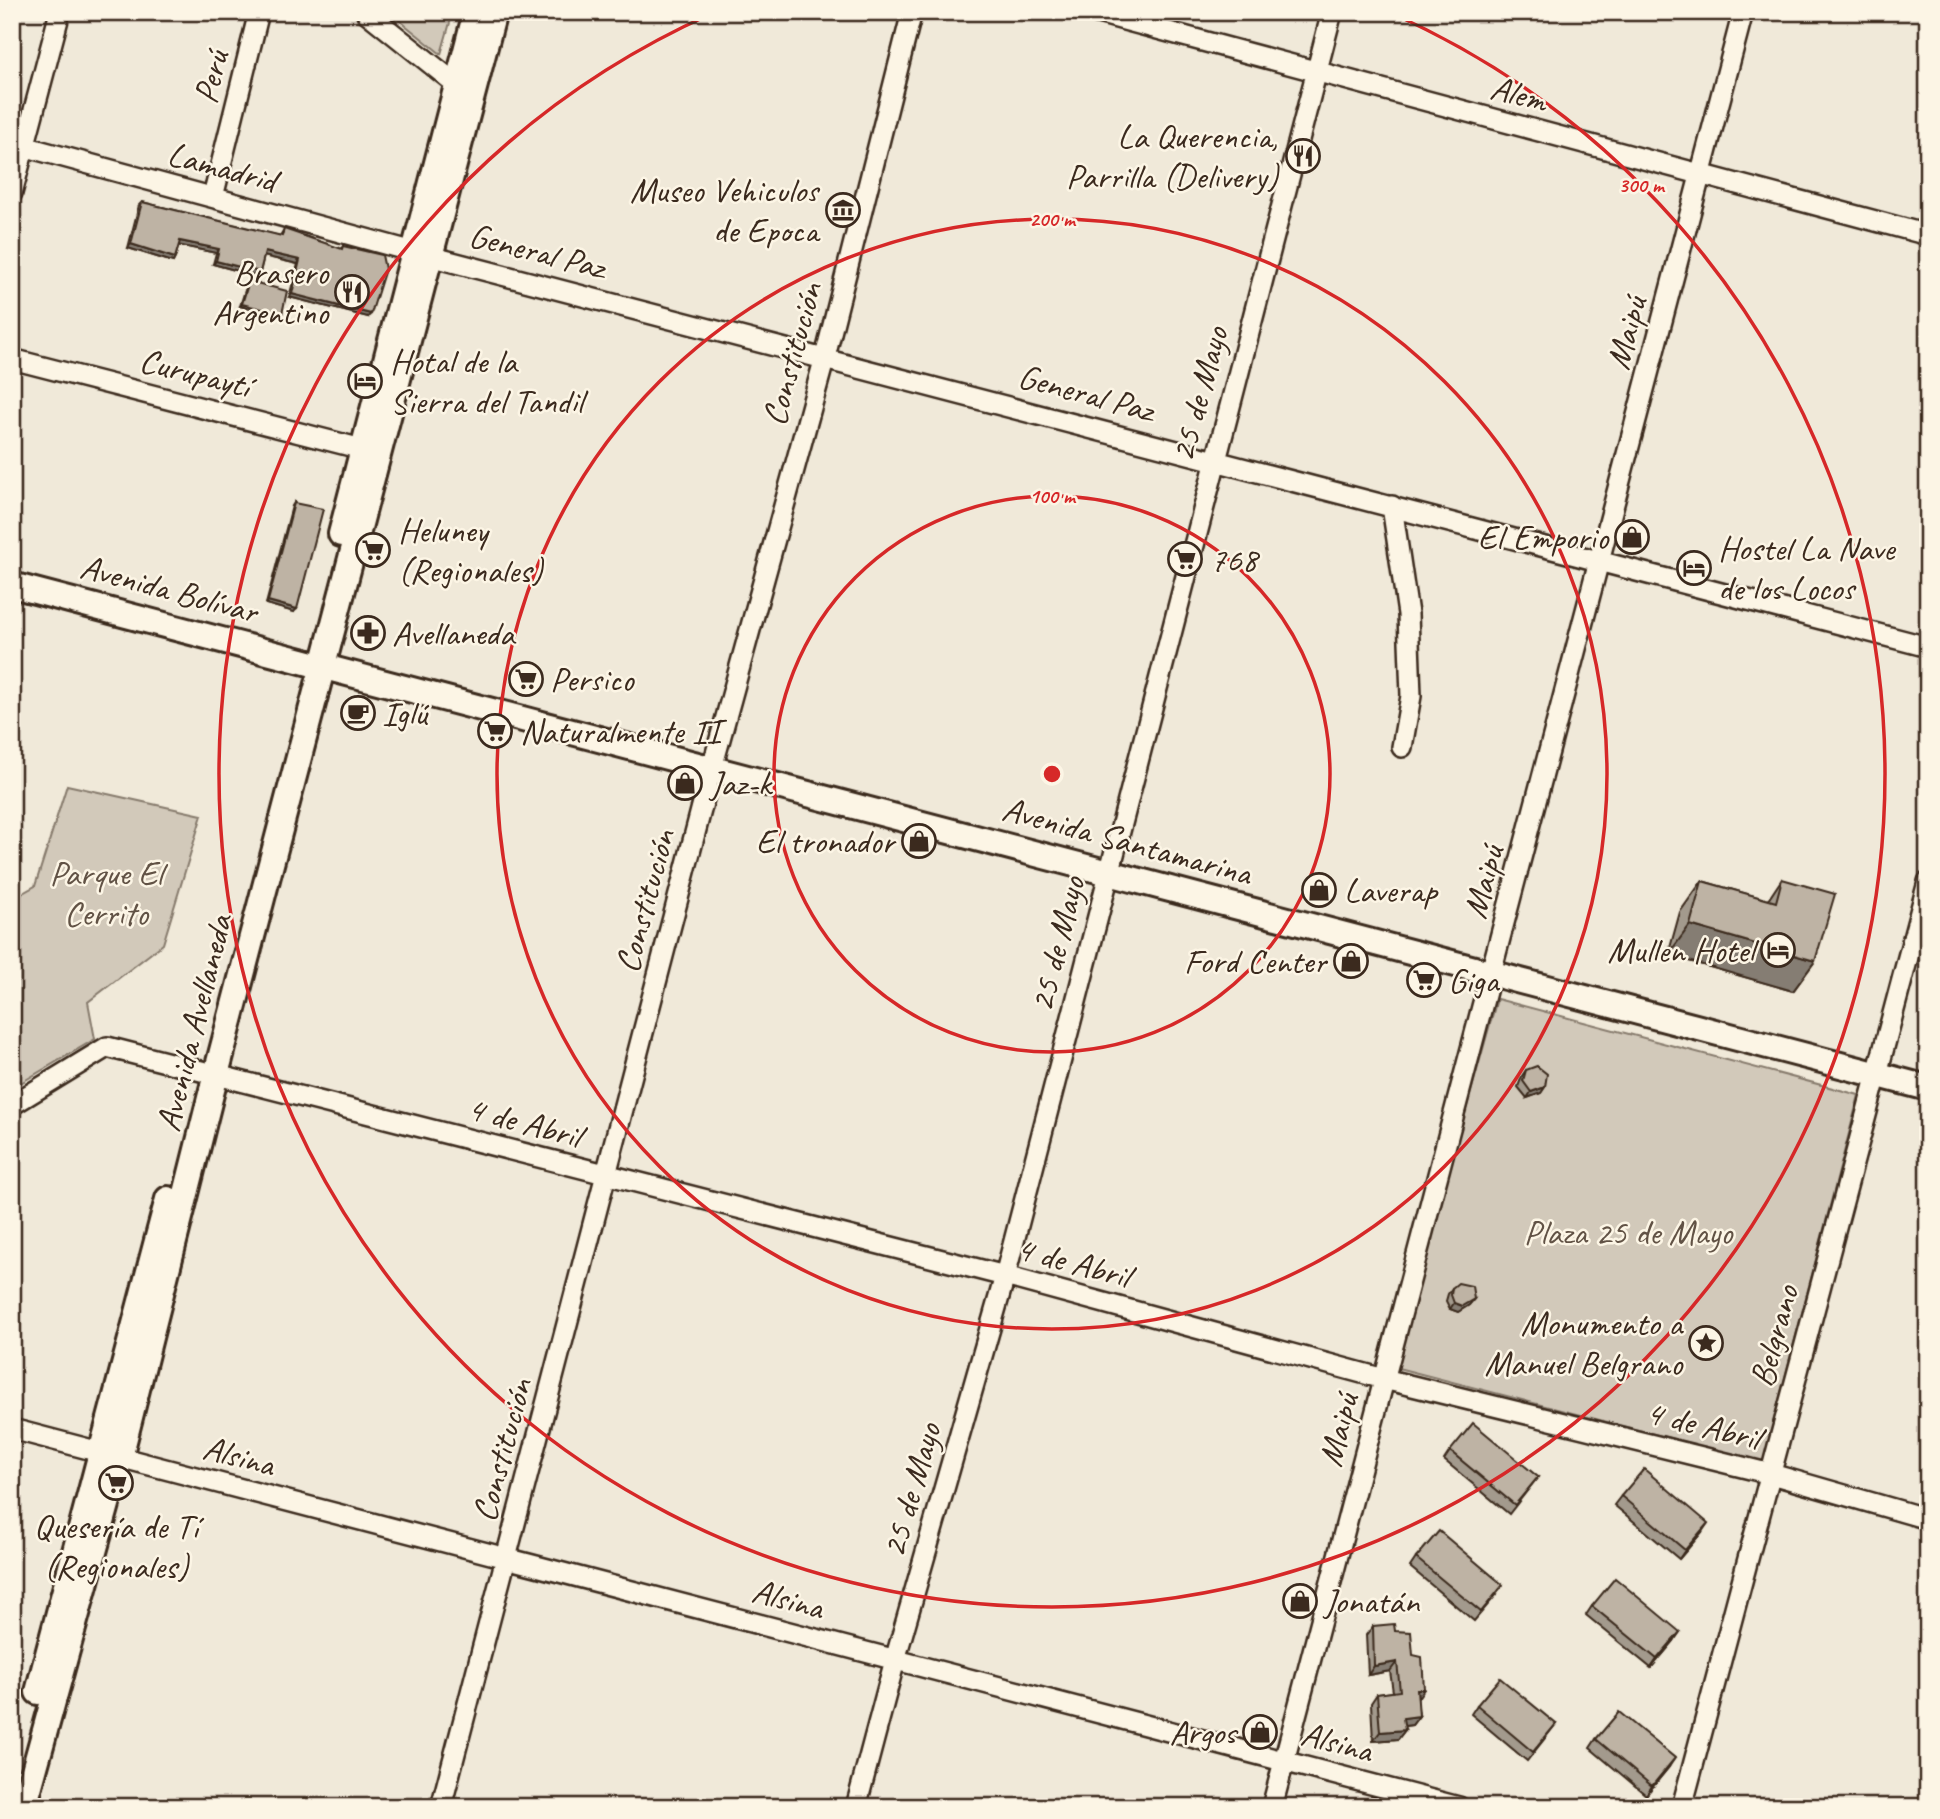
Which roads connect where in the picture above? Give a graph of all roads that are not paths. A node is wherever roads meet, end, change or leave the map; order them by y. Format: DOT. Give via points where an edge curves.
graph roads {
  1 [pos="60,12"];
  2 [pos="259,12"];
  3 [pos="366,12"];
  4 [pos="476,12"];
  5 [pos="494,12"];
  6 [pos="912,12"];
  7 [pos="1094,12"];
  8 [pos="1332,12"];
  9 [pos="1743,12"];
  10 [pos="1317,71"];
  11 [pos="456,85"];
  12 [pos="18,145"];
  13 [pos="1699,176"];
  14 [pos="12,193"];
  15 [pos="214,197"];
  16 [pos="1928,235"];
  17 [pos="423,254"];
  18 [pos="825,357"];
  19 [pos="12,359"];
  20 [pos="362,449"];
  21 [pos="1215,460"];
  22 [pos="1392,506"];
  23 [pos="1600,560"];
  24 [pos="12,585"];
  25 [pos="1928,647"];
  26 [pos="316,664"];
  27 [pos="1402,747"];
  28 [pos="712,768"];
  29 [pos="1108,873"];
  30 [pos="1928,882"];
  31 [pos="1492,974"];
  32 [pos="209,1072"];
  33 [pos="1875,1074"];
  34 [pos="1928,1088"];
  35 [pos="12,1105"];
  36 [pos="606,1176"];
  37 [pos="1005,1276"];
  38 [pos="1384,1378"];
  39 [pos="12,1429"];
  40 [pos="111,1454"];
  41 [pos="1770,1474"];
  42 [pos="1928,1519"];
  43 [pos="506,1558"];
  44 [pos="895,1660"];
  45 [pos="1286,1760"];
  46 [pos="12,1791"];
  47 [pos="24,1807"];
  48 [pos="441,1807"];
  49 [pos="856,1807"];
  50 [pos="1272,1807"];
  51 [pos="1459,1807"];
  52 [pos="1682,1807"];
  1 -- 12 [label="street"];
  2 -- 15 [label="street, Perú"];
  3 -- 11 [label="street"];
  4 -- 11 [label="main road, Avenida Avellaneda"];
  5 -- 17 [label="main road, Avenida Avellaneda"];
  6 -- 18 [label="street, Constitución"];
  7 -- 10 [label="street, Alem"];
  8 -- 10 [label="street, 25 de Mayo"];
  9 -- 13 [label="street, Maipú"];
  10 -- 13 [label="street, Alem"];
  10 -- 21 [label="street, 25 de Mayo"];
  11 -- 17 [label="main road, Avenida Avellaneda"];
  12 -- 14 [label="street"];
  12 -- 15 [label="street, Lamadrid"];
  13 -- 16 [label="street, Alem"];
  13 -- 23 [label="street, Maipú"];
  15 -- 17 [label="street, Lamadrid"];
  17 -- 18 [label="street, General Paz"];
  17 -- 20 [label="main road, Avenida Avellaneda"];
  17 -- 26 [label="main road, Avenida Avellaneda"];
  18 -- 21 [label="street, General Paz"];
  18 -- 28 [label="street, Constitución"];
  19 -- 20 [label="street, Curupaytí"];
  20 -- 26 [label="main road, Avenida Avellaneda"];
  21 -- 22 [label="street, General Paz"];
  21 -- 29 [label="street, 25 de Mayo"];
  22 -- 23 [label="street, General Paz"];
  22 -- 27 [label="street" via="1408,614 1411,682"];
  23 -- 25 [label="street, General Paz"];
  23 -- 31 [label="street, Maipú"];
  24 -- 26 [label="main road, Avenida Bolívar"];
  26 -- 28 [label="main road, Avenida Santamarina"];
  26 -- 32 [label="main road, Avenida Avellaneda"];
  28 -- 29 [label="main road, Avenida Santamarina"];
  28 -- 36 [label="street, Constitución"];
  29 -- 31 [label="main road, Avenida Santamarina"];
  29 -- 37 [label="street, 25 de Mayo"];
  30 -- 33 [label="street, Belgrano"];
  31 -- 33 [label="main road, Avenida Santamarina"];
  31 -- 38 [label="street, Maipú"];
  32 -- 35 [label="street, 4 de Abril" via="107,1047"];
  32 -- 36 [label="street, 4 de Abril"];
  32 -- 40 [label="main road, Avenida Avellaneda"];
  33 -- 34 [label="main road, Avenida Santamarina"];
  33 -- 41 [label="street, Belgrano"];
  36 -- 37 [label="street, 4 de Abril"];
  36 -- 43 [label="street, Constitución"];
  37 -- 38 [label="street, 4 de Abril"];
  37 -- 44 [label="street, 25 de Mayo"];
  38 -- 41 [label="street, 4 de Abril"];
  38 -- 45 [label="street, Maipú"];
  39 -- 40 [label="street, Alsina"];
  40 -- 43 [label="street, Alsina"];
  40 -- 46 [label="main road, Avenida Avellaneda"];
  40 -- 47 [label="main road, Avenida Avellaneda"];
  41 -- 42 [label="street, 4 de Abril"];
  41 -- 52 [label="street, Belgrano"];
  43 -- 44 [label="street, Alsina"];
  43 -- 48 [label="street, Constitución"];
  44 -- 45 [label="street, Alsina"];
  44 -- 49 [label="street, 25 de Mayo"];
  45 -- 50 [label="street, Maipú"];
  45 -- 51 [label="street, Alsina"];
}
